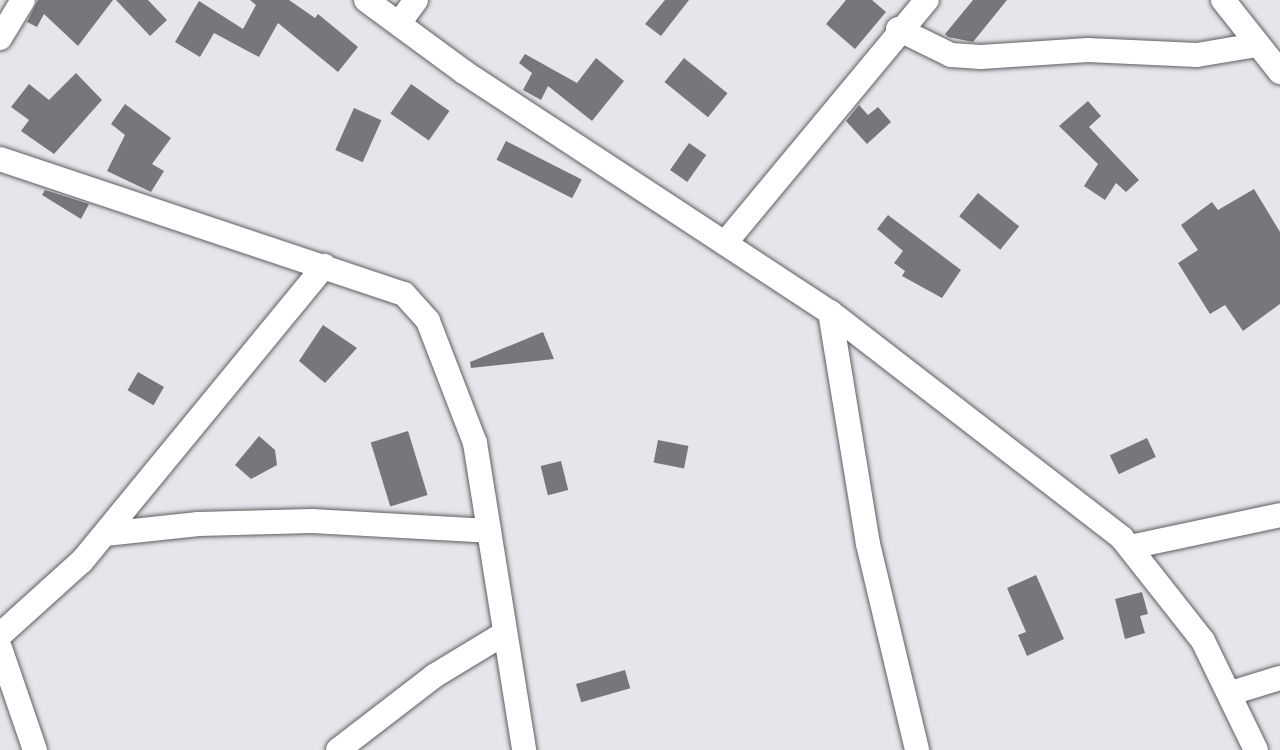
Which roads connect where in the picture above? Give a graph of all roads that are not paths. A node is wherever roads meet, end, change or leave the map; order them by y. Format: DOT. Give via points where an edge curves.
graph roads {
  1 [pos="23,0"];
  2 [pos="366,0"];
  3 [pos="416,0"];
  4 [pos="927,0"];
  5 [pos="1223,0"];
  6 [pos="400,22"];
  7 [pos="898,29"];
  8 [pos="0,38"];
  9 [pos="1257,45"];
  10 [pos="1280,72"];
  11 [pos="0,159"];
  12 [pos="725,243"];
  13 [pos="324,266"];
  14 [pos="830,312"];
  15 [pos="1280,515"];
  16 [pos="489,531"];
  17 [pos="104,534"];
  18 [pos="1130,547"];
  19 [pos="505,633"];
  20 [pos="0,635"];
  21 [pos="0,648"];
  22 [pos="1280,678"];
  23 [pos="1231,693"];
  24 [pos="34,750"];
  25 [pos="338,750"];
  26 [pos="524,750"];
  27 [pos="917,750"];
  28 [pos="1256,750"];
  1 -- 8 [label="street"];
  2 -- 6 [label="street"];
  3 -- 6 [label="street"];
  4 -- 7 [label="street"];
  5 -- 9 [label="street"];
  6 -- 12 [label="street" via="464,72"];
  7 -- 9 [label="street" via="951,55 981,57 1088,50 1197,55"];
  7 -- 12 [label="street"];
  9 -- 10 [label="street"];
  11 -- 13 [label="street"];
  12 -- 14 [label="street"];
  13 -- 16 [label="street" via="404,294 428,321 475,443"];
  13 -- 17 [label="street"];
  14 -- 18 [label="street"];
  14 -- 27 [label="street" via="866,531"];
  15 -- 18 [label="street"];
  16 -- 17 [label="street" via="312,521 198,524"];
  16 -- 19 [label="street"];
  17 -- 20 [label="street"];
  18 -- 23 [label="street" via="1176,601"];
  19 -- 25 [label="street" via="434,676"];
  19 -- 26 [label="street"];
  21 -- 24 [label="street"];
  22 -- 23 [label="street"];
  23 -- 28 [label="street"];
}
